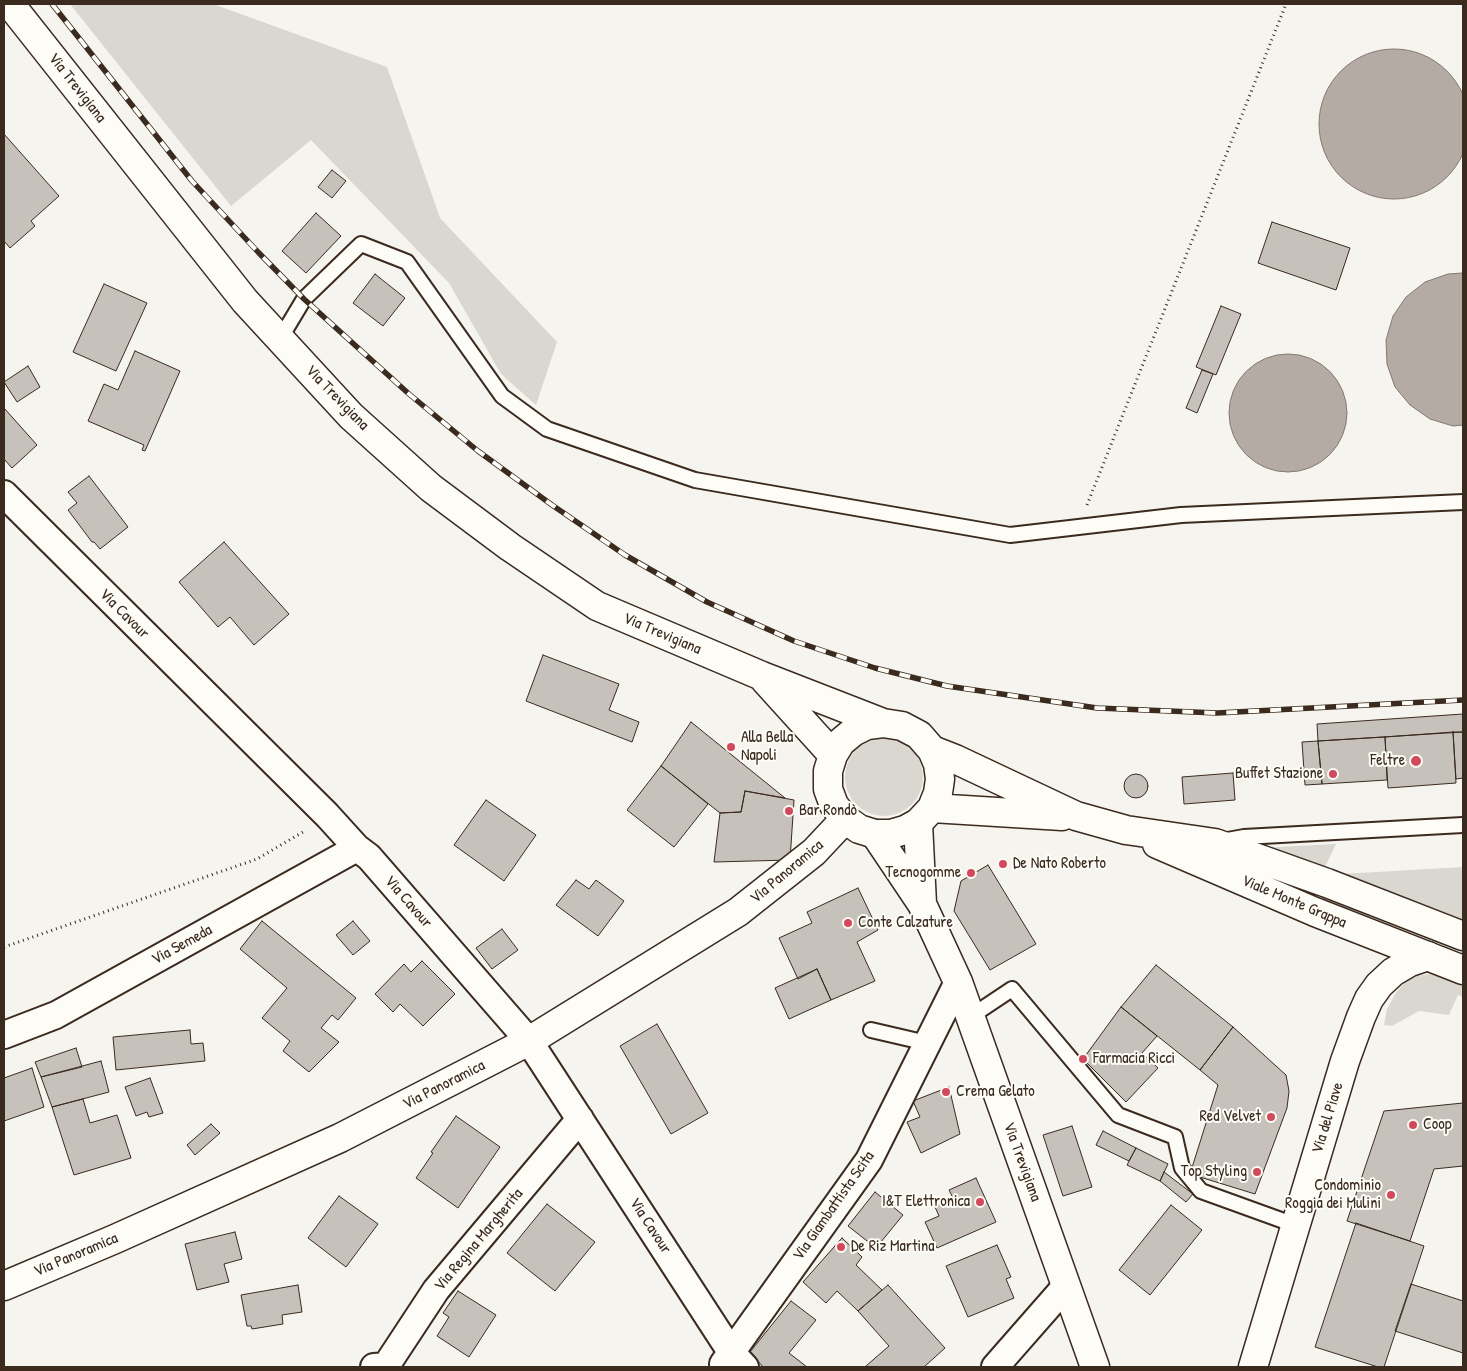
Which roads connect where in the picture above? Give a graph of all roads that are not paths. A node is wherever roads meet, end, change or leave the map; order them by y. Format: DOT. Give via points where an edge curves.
graph roads {
  1 [pos="10,4"];
  2 [pos="280,339"];
  3 [pos="4,494"];
  4 [pos="1463,502"];
  5 [pos="762,676"];
  6 [pos="883,722"];
  7 [pos="932,750"];
  8 [pos="833,755"];
  9 [pos="925,815"];
  10 [pos="1076,816"];
  11 [pos="845,819"];
  12 [pos="1463,825"];
  13 [pos="1126,830"];
  14 [pos="875,834"];
  15 [pos="1215,842"];
  16 [pos="357,848"];
  17 [pos="922,904"];
  18 [pos="1338,921"];
  19 [pos="1463,936"];
  20 [pos="1428,956"];
  21 [pos="1463,958"];
  22 [pos="1463,970"];
  23 [pos="958,982"];
  24 [pos="970,1017"];
  25 [pos="872,1030"];
  26 [pos="4,1035"];
  27 [pos="529,1041"];
  28 [pos="927,1043"];
  29 [pos="580,1120"];
  30 [pos="1296,1225"];
  31 [pos="4,1286"];
  32 [pos="1066,1286"];
  33 [pos="733,1362"];
  34 [pos="382,1367"];
  35 [pos="995,1367"];
  36 [pos="1094,1367"];
  37 [pos="1253,1367"];
  1 -- 2 [label="main road, Via Trevigiana" via="245,300"];
  2 -- 4 [label="lane" via="304,299 361,244 407,262 502,396 547,429 695,480 1010,535 1181,515"];
  2 -- 5 [label="main road, Via Trevigiana" via="351,416 431,488 510,547 597,606"];
  3 -- 16 [label="street, Via Cavour"];
  5 -- 6 [label="main road, Via Trevigiana"];
  5 -- 8 [label="main road, Via Trevigiana"];
  6 -- 7 [label="main road, Via Trevigiana" via="902,726 919,735"];
  6 -- 8 [label="main road" via="853,732"];
  7 -- 9 [label="main road, Via Trevigiana" via="940,779 938,793"];
  7 -- 10 [label="main road, Viale Monte Grappa"];
  8 -- 11 [label="main road" via="828,771 828,789 834,805"];
  9 -- 10 [label="main road, Viale Monte Grappa"];
  9 -- 14 [label="main road" via="905,830"];
  9 -- 17 [label="main road, Via Trevigiana"];
  10 -- 13 [label="main road, Viale Monte Grappa"];
  11 -- 14 [label="main road" via="859,829"];
  11 -- 27 [label="main road, Via Panoramica" via="814,852 738,912"];
  12 -- 15 [label="lane" via="1244,837"];
  13 -- 15 [label="main road, Viale Monte Grappa"];
  13 -- 18 [label="main road, Viale Monte Grappa"];
  14 -- 17 [label="main road, Via Trevigiana"];
  15 -- 19 [label="main road, Viale Monte Grappa"];
  16 -- 26 [label="street, Via Semeda" via="56,1015"];
  16 -- 27 [label="street, Via Cavour" via="369,857"];
  17 -- 23 [label="main road, Via Trevigiana"];
  18 -- 20 [label="main road, Viale Monte Grappa"];
  18 -- 21 [label="lane" via="1360,918"];
  20 -- 22 [label="main road, Viale Monte Grappa"];
  20 -- 30 [label="main road, Via del Piave" via="1393,972 1369,999 1345,1061"];
  23 -- 24 [label="main road, Via Trevigiana"];
  23 -- 28 [label="street, Via Giambattista Scita"];
  24 -- 30 [label="lane" via="1012,989 1118,1115 1175,1137 1182,1168 1201,1190"];
  24 -- 32 [label="main road, Via Trevigiana"];
  25 -- 28 [label="lane"];
  27 -- 29 [label="street, Via Cavour"];
  27 -- 31 [label="main road, Via Panoramica" via="340,1138 115,1240"];
  28 -- 33 [label="street, Via Giambattista Scita" via="869,1160"];
  29 -- 33 [label="street, Via Cavour"];
  29 -- 34 [label="street, Via Regina Margherita" via="436,1290"];
  30 -- 37 [label="main road, Via del Piave"];
  32 -- 35 [label="street"];
  32 -- 36 [label="main road, Via Trevigiana"];
}
